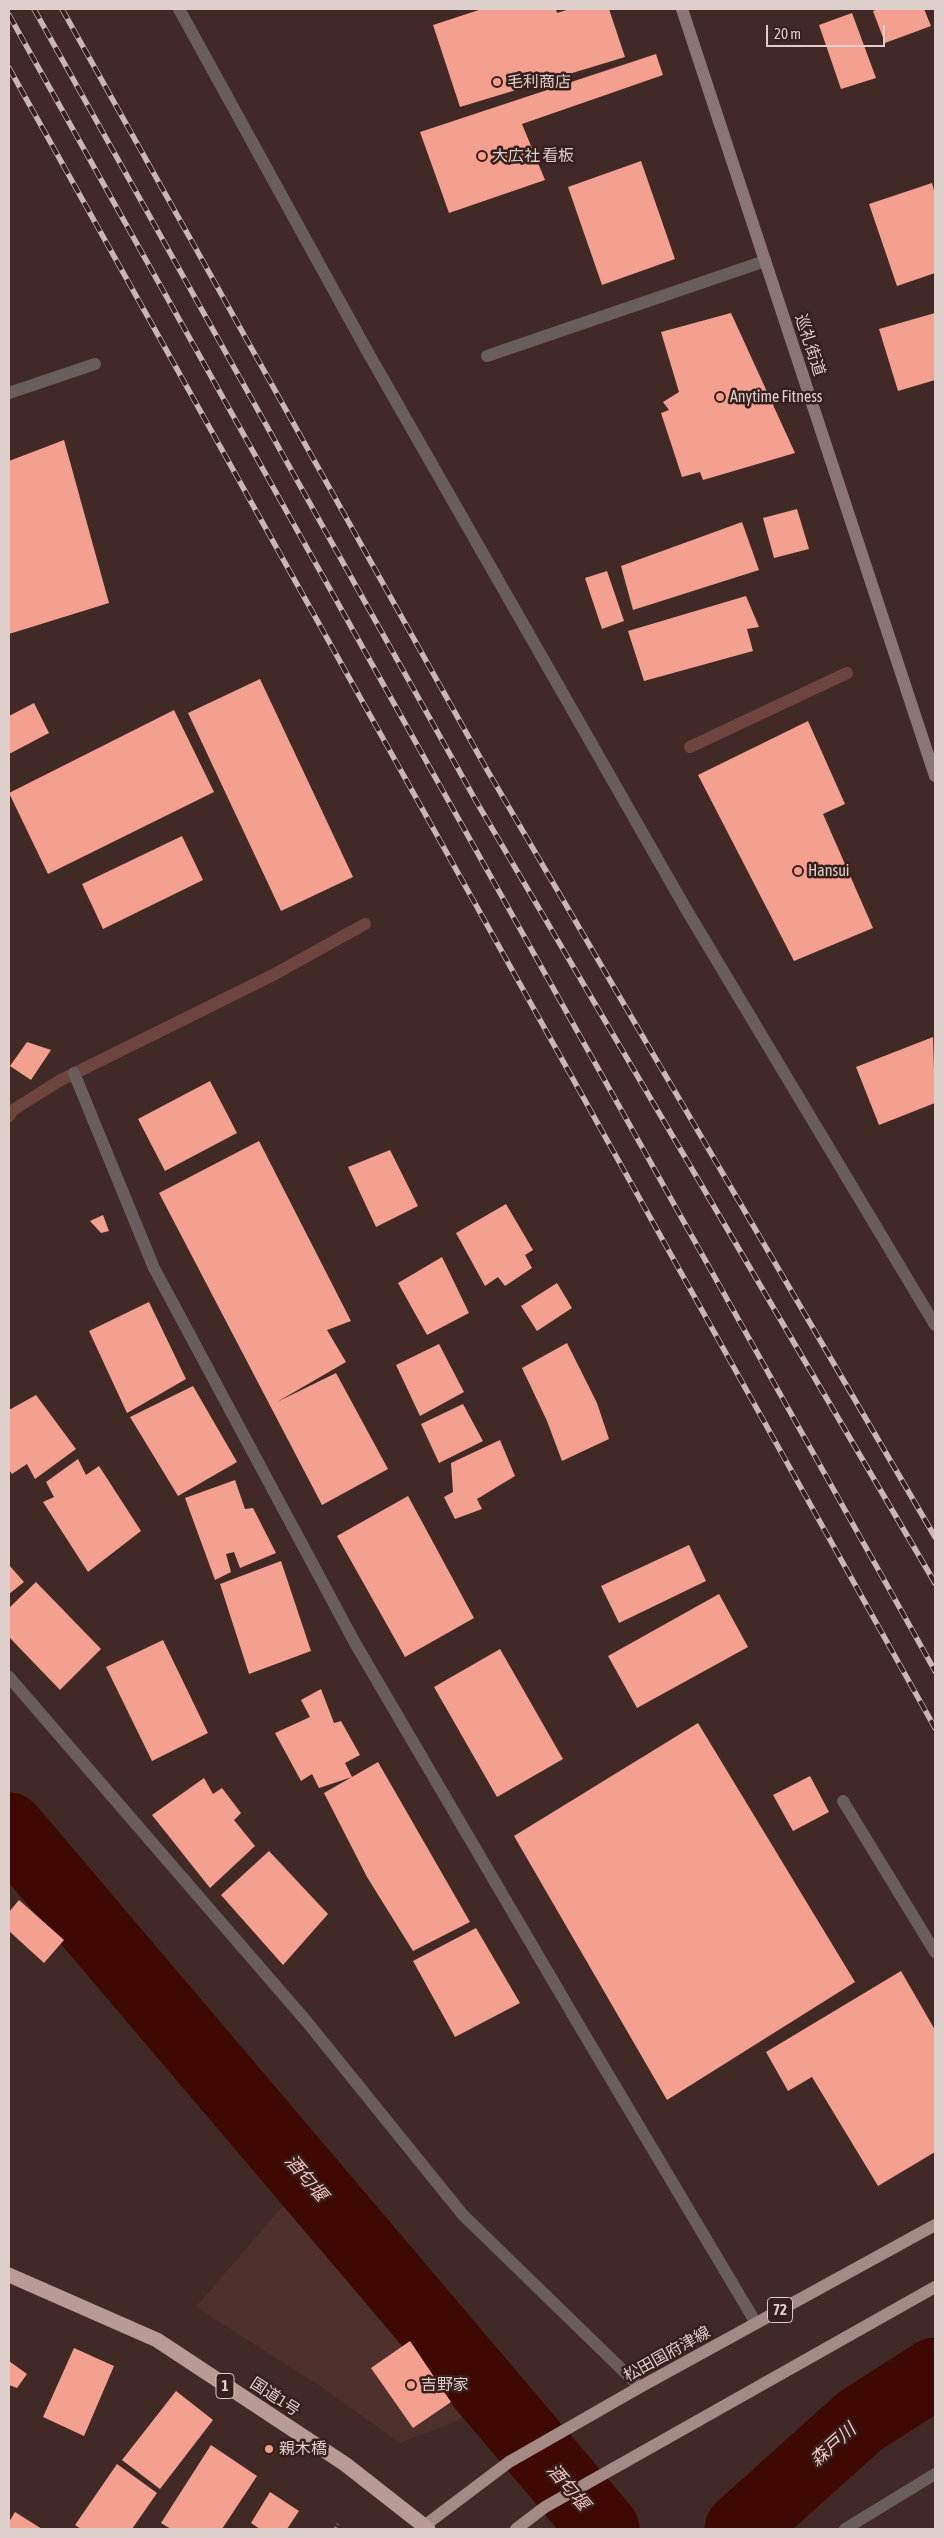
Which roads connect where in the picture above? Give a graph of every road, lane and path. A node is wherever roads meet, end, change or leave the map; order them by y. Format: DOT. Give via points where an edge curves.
graph roads {
  1 [pos="179,9"];
  2 [pos="682,9"];
  3 [pos="765,262"];
  4 [pos="487,356"];
  5 [pos="94,364"];
  6 [pos="9,393"];
  7 [pos="935,776"];
  8 [pos="74,1074"];
  9 [pos="935,1325"];
  10 [pos="9,1677"];
  11 [pos="843,1800"];
  12 [pos="935,1952"];
  13 [pos="935,2225"];
  14 [pos="9,2276"];
  15 [pos="935,2287"];
  16 [pos="756,2323"];
  17 [pos="640,2387"];
  18 [pos="935,2474"];
  19 [pos="338,2524"];
  20 [pos="425,2528"];
  21 [pos="335,2529"];
  22 [pos="516,2529"];
  23 [pos="845,2529"];
  1 -- 9 [label="street" via="366,349 686,909"];
  2 -- 3 [label="street, 巡礼街道"];
  3 -- 4 [label="street"];
  3 -- 7 [label="street, 巡礼街道"];
  5 -- 6 [label="street"];
  8 -- 16 [label="street" via="154,1268 355,1643"];
  10 -- 17 [label="street" via="307,2022 463,2215"];
  11 -- 12 [label="street"];
  13 -- 16 [label="main road, 松田国府津線 / 72"];
  14 -- 20 [label="highway, 国道1号 / 1" via="157,2340 344,2464"];
  15 -- 22 [label="main road" via="545,2507"];
  16 -- 17 [label="main road, 松田国府津線 / 72"];
  17 -- 20 [label="main road, 松田国府津線 / 72" via="509,2462"];
  18 -- 23 [label="street"];
  19 -- 21 [label="path"];
}
